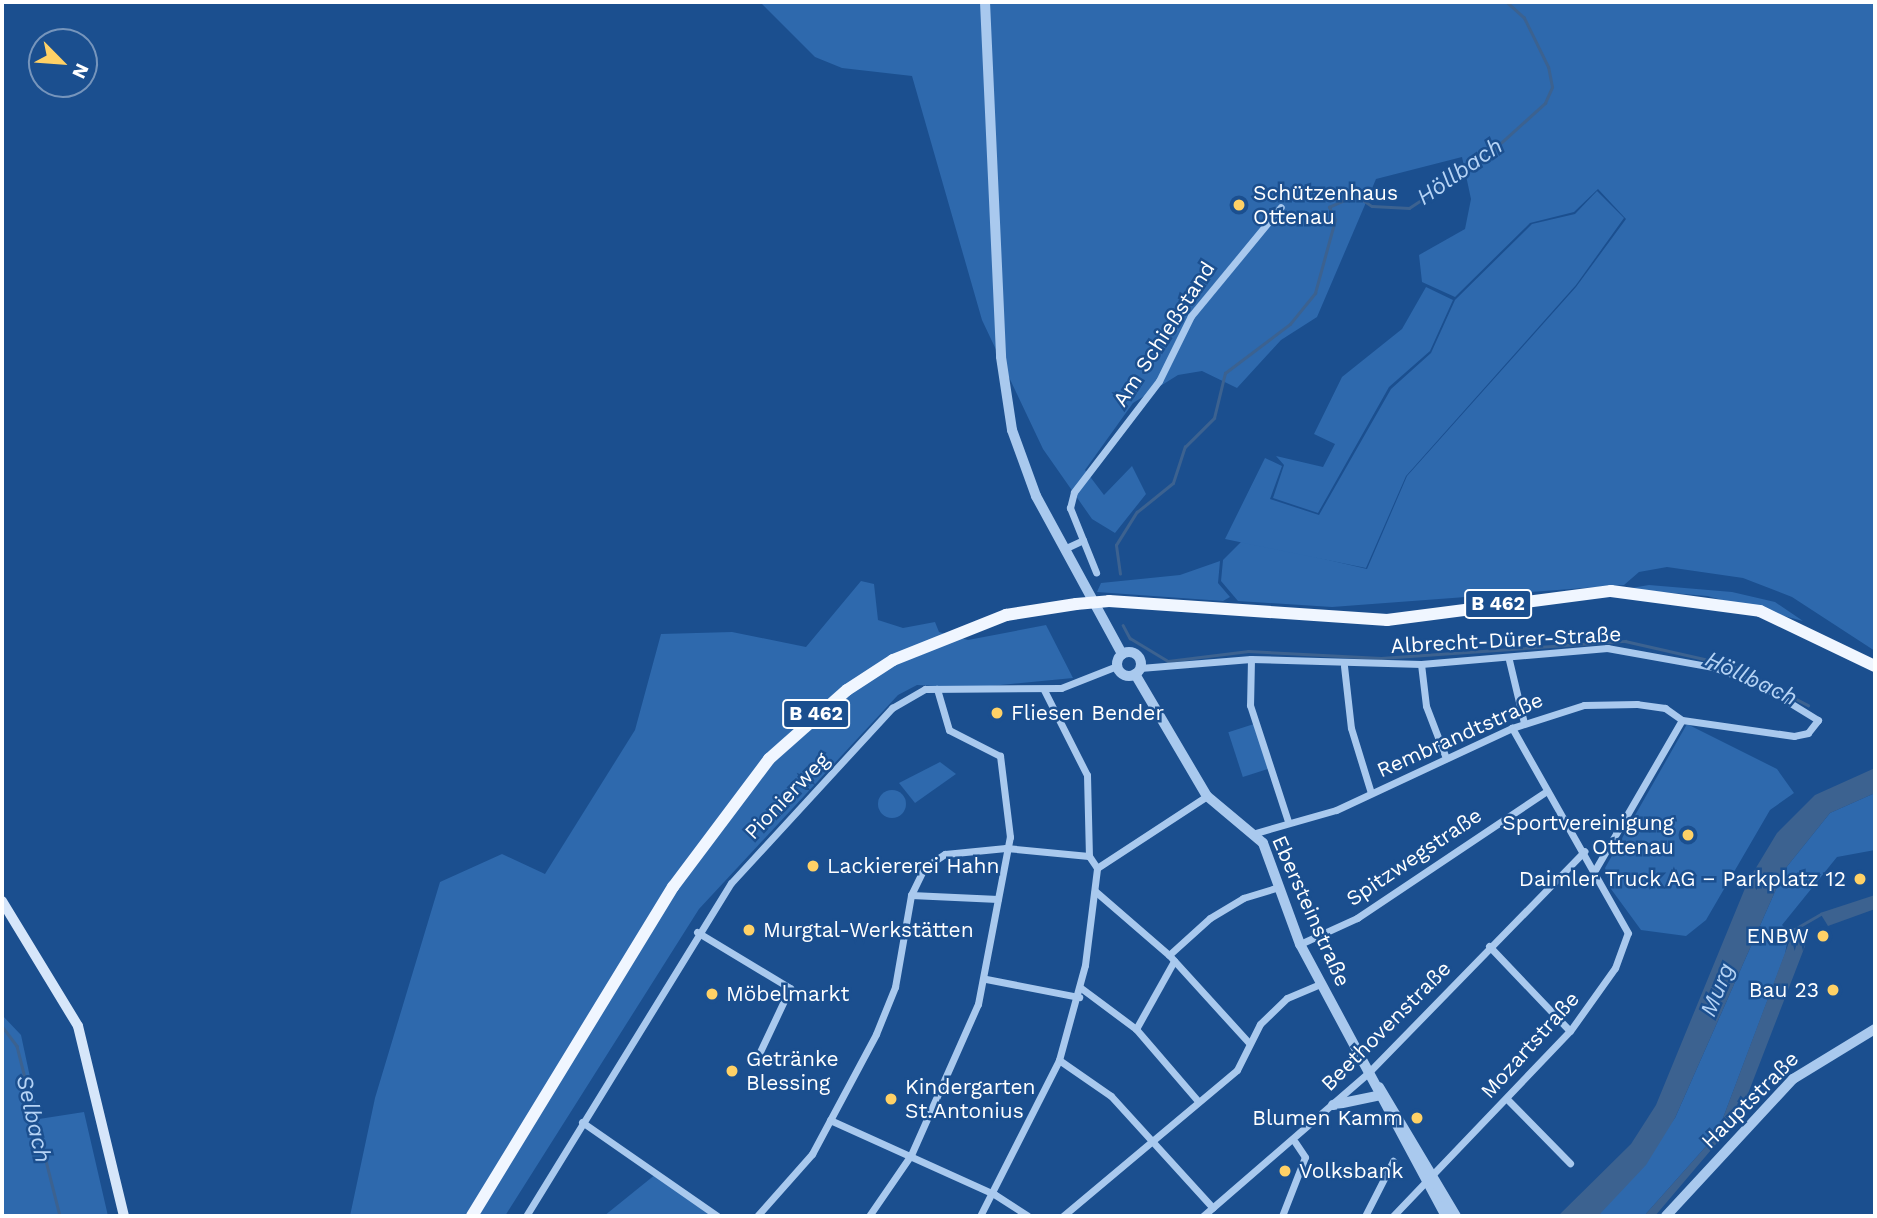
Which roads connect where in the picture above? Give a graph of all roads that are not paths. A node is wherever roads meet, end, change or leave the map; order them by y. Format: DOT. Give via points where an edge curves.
graph roads {
  1 [pos="985,2"];
  2 [pos="1281,207"];
  3 [pos="1083,540"];
  4 [pos="1064,549"];
  5 [pos="1096,572"];
  6 [pos="1122,654"];
  7 [pos="1251,660"];
  8 [pos="1510,663"];
  9 [pos="1421,664"];
  10 [pos="1117,666"];
  11 [pos="1344,666"];
  12 [pos="1875,666"];
  13 [pos="1137,671"];
  14 [pos="937,690"];
  15 [pos="1044,690"];
  16 [pos="1682,720"];
  17 [pos="1818,720"];
  18 [pos="1524,723"];
  19 [pos="1511,728"];
  20 [pos="1446,758"];
  21 [pos="1371,793"];
  22 [pos="1544,793"];
  23 [pos="1207,796"];
  24 [pos="1289,821"];
  25 [pos="1255,833"];
  26 [pos="1006,848"];
  27 [pos="1585,851"];
  28 [pos="1089,856"];
  29 [pos="1097,868"];
  30 [pos="1595,870"];
  31 [pos="1279,887"];
  32 [pos="1095,891"];
  33 [pos="911,895"];
  34 [pos="998,899"];
  35 [pos="2,901"];
  36 [pos="697,932"];
  37 [pos="1300,944"];
  38 [pos="1489,946"];
  39 [pos="1172,958"];
  40 [pos="986,979"];
  41 [pos="1320,984"];
  42 [pos="1081,988"];
  43 [pos="1079,997"];
  44 [pos="1136,1029"];
  45 [pos="1875,1029"];
  46 [pos="1570,1031"];
  47 [pos="1249,1043"];
  48 [pos="758,1056"];
  49 [pos="1059,1060"];
  50 [pos="1368,1073"];
  51 [pos="1377,1096"];
  52 [pos="1507,1098"];
  53 [pos="1198,1101"];
  54 [pos="1333,1105"];
  55 [pos="830,1120"];
  56 [pos="582,1122"];
  57 [pos="1152,1138"];
  58 [pos="1295,1142"];
  59 [pos="911,1155"];
  60 [pos="1393,1161"];
  61 [pos="1570,1163"];
  62 [pos="1429,1179"];
  63 [pos="994,1194"];
  64 [pos="1213,1208"];
  65 [pos="124,1216"];
  66 [pos="469,1216"];
  67 [pos="526,1216"];
  68 [pos="717,1216"];
  69 [pos="757,1216"];
  70 [pos="869,1216"];
  71 [pos="980,1216"];
  72 [pos="1028,1216"];
  73 [pos="1063,1216"];
  74 [pos="1203,1216"];
  75 [pos="1282,1216"];
  76 [pos="1365,1216"];
  77 [pos="1393,1216"];
  78 [pos="1446,1216"];
  79 [pos="1456,1216"];
  80 [pos="1667,1216"];
  1 -- 4 [label="street, Ebersteinstraße" via="1005,395 1023,468"];
  2 -- 3 [label="street, Am Schießstand" via="1191,316 1159,381 1074,492 1070,508"];
  3 -- 4 [label="street"];
  3 -- 5 [label="street, Am Schießstand"];
  4 -- 6 [label="street, Ebersteinstraße"];
  6 -- 10 [label="street"];
  6 -- 13 [label="street, Ebersteinstraße" via="1136,655"];
  7 -- 11 [label="street, Albrecht-Dürer-Straße"];
  7 -- 13 [label="street, Albrecht-Dürer-Straße"];
  7 -- 24 [label="street" via="1250,705"];
  8 -- 9 [label="street, Albrecht-Dürer-Straße"];
  8 -- 17 [label="street, Albrecht-Dürer-Straße" via="1607,648 1673,656 1761,685"];
  8 -- 18 [label="street"];
  9 -- 11 [label="street, Albrecht-Dürer-Straße"];
  9 -- 20 [label="street"];
  10 -- 13 [label="street" via="1124,675"];
  10 -- 15 [label="street, Pionierweg"];
  11 -- 21 [label="street"];
  12 -- 66 [label="main road, B 462, bridge" via="1760,611 1611,591 1387,620 1109,601 1006,615 893,660 847,690 769,759 673,887"];
  13 -- 23 [label="street, Ebersteinstraße"];
  14 -- 15 [label="street, Pionierweg"];
  14 -- 26 [label="street" via="949,730 974,748 995,751 1006,768 1012,823"];
  14 -- 36 [label="street, Pionierweg" via="907,695 892,708 731,883"];
  15 -- 28 [label="street" via="1087,775"];
  16 -- 17 [label="street, Rembrandtstraße" via="1794,736 1808,733"];
  16 -- 18 [label="street, Rembrandtstraße" via="1665,708 1584,705"];
  16 -- 30 [label="street"];
  18 -- 19 [label="street, Rembrandtstraße"];
  19 -- 20 [label="street, Rembrandtstraße"];
  19 -- 22 [label="street, Mozartstraße"];
  20 -- 21 [label="street, Rembrandtstraße"];
  21 -- 24 [label="street, Rembrandtstraße"];
  22 -- 27 [label="street, Mozartstraße"];
  22 -- 37 [label="street, Spitzwegstraße" via="1380,904"];
  23 -- 25 [label="street, Ebersteinstraße"];
  23 -- 29 [label="street"];
  24 -- 25 [label="street, Rembrandtstraße"];
  25 -- 31 [label="street, Ebersteinstraße"];
  26 -- 28 [label="street"];
  26 -- 33 [label="street" via="945,853 924,868"];
  26 -- 34 [label="street"];
  27 -- 30 [label="street, Mozartstraße"];
  27 -- 38 [label="street, Beethovenstraße"];
  28 -- 29 [label="street"];
  29 -- 32 [label="street"];
  30 -- 46 [label="street, Mozartstraße" via="1628,933 1615,968"];
  31 -- 37 [label="street, Ebersteinstraße"];
  31 -- 39 [label="street" via="1243,898 1210,918"];
  32 -- 39 [label="street"];
  32 -- 42 [label="street"];
  33 -- 34 [label="street"];
  33 -- 55 [label="street" via="895,987"];
  34 -- 40 [label="street"];
  35 -- 65 [label="main road" via="78,1027"];
  36 -- 48 [label="street" via="790,988"];
  36 -- 56 [label="street, Pionierweg"];
  37 -- 41 [label="street, Ebersteinstraße"];
  38 -- 46 [label="street"];
  38 -- 50 [label="street, Beethovenstraße"];
  39 -- 44 [label="street"];
  39 -- 47 [label="street"];
  40 -- 43 [label="street"];
  40 -- 59 [label="street"];
  41 -- 47 [label="street" via="1287,998"];
  41 -- 50 [label="street, Ebersteinstraße"];
  42 -- 43 [label="street"];
  42 -- 44 [label="street"];
  43 -- 49 [label="street"];
  44 -- 53 [label="street"];
  45 -- 80 [label="street, Hauptstraße" via="1793,1079"];
  46 -- 52 [label="street, Mozartstraße"];
  47 -- 53 [label="street" via="1237,1070"];
  49 -- 57 [label="street" via="1111,1096"];
  49 -- 63 [label="street"];
  50 -- 51 [label="street, Ebersteinstraße"];
  50 -- 54 [label="street, Beethovenstraße"];
  50 -- 62 [label="street, Ebersteinstraße"];
  51 -- 54 [label="street"];
  51 -- 62 [label="street, Ebersteinstraße"];
  52 -- 61 [label="street"];
  52 -- 62 [label="street, Mozartstraße"];
  53 -- 57 [label="street"];
  54 -- 58 [label="street, Beethovenstraße"];
  55 -- 59 [label="street"];
  55 -- 69 [label="street" via="804,1166"];
  56 -- 67 [label="street, Pionierweg"];
  56 -- 68 [label="street"];
  57 -- 64 [label="street"];
  57 -- 73 [label="street"];
  58 -- 64 [label="street, Beethovenstraße"];
  58 -- 75 [label="street" via="1305,1157"];
  59 -- 63 [label="street"];
  59 -- 70 [label="street"];
  60 -- 76 [label="street"];
  62 -- 77 [label="street, Mozartstraße"];
  62 -- 78 [label="street, Ebersteinstraße"];
  62 -- 79 [label="street, Ebersteinstraße"];
  63 -- 71 [label="street"];
  63 -- 72 [label="street"];
  64 -- 74 [label="street, Beethovenstraße"];
}
